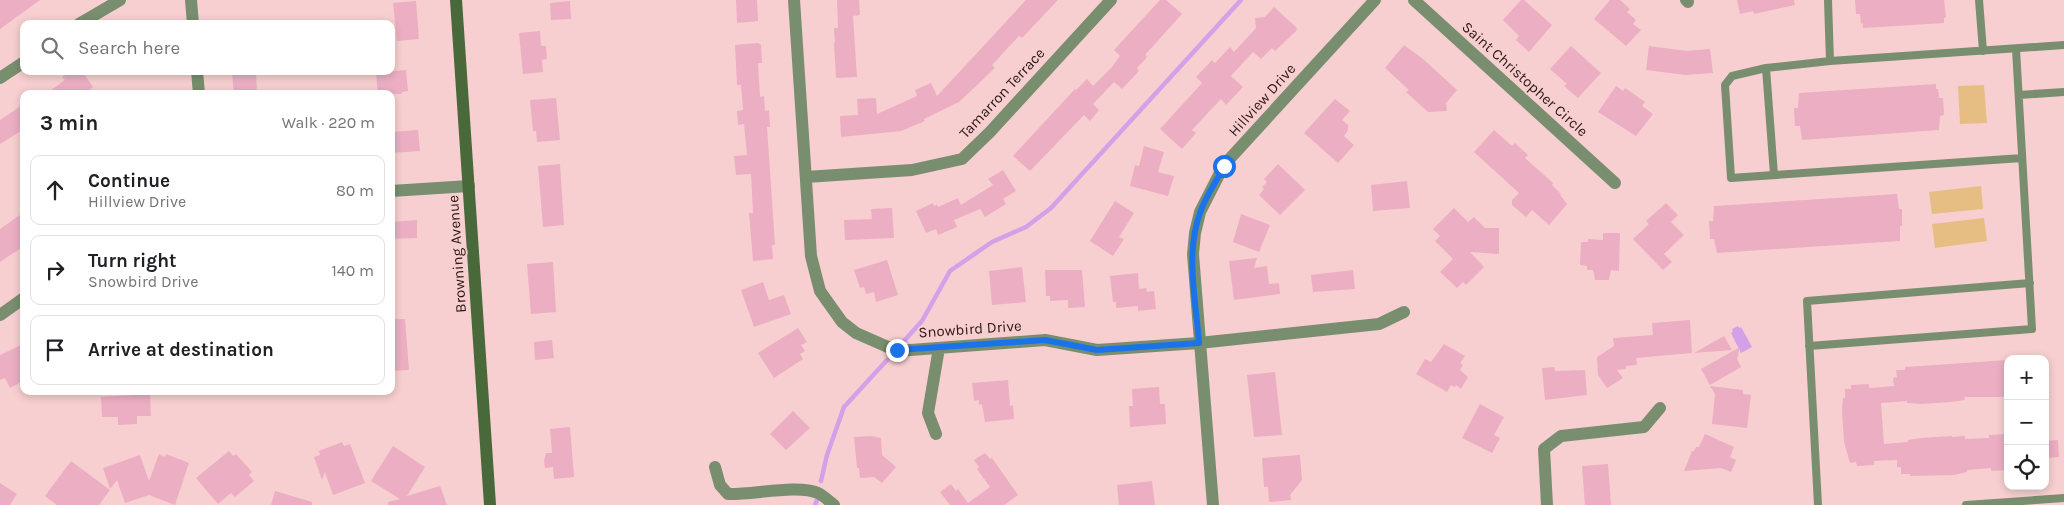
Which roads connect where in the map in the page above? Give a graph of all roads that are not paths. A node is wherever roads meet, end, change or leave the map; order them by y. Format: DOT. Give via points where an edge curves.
graph roads {
  1 [pos="120,0"];
  2 [pos="191,0"];
  3 [pos="456,0"];
  4 [pos="794,0"];
  5 [pos="1112,0"];
  6 [pos="1376,0"];
  7 [pos="1414,0"];
  8 [pos="1828,0"];
  9 [pos="1980,0"];
  10 [pos="85,20"];
  11 [pos="193,20"];
  12 [pos="2064,45"];
  13 [pos="2016,49"];
  14 [pos="1983,51"];
  15 [pos="1830,61"];
  16 [pos="20,65"];
  17 [pos="1766,68"];
  18 [pos="197,75"];
  19 [pos="0,78"];
  20 [pos="199,90"];
  21 [pos="2064,92"];
  22 [pos="2019,95"];
  23 [pos="2022,158"];
  24 [pos="1774,175"];
  25 [pos="806,177"];
  26 [pos="1615,183"];
  27 [pos="469,186"];
  28 [pos="395,192"];
  29 [pos="2030,283"];
  30 [pos="20,301"];
  31 [pos="1404,312"];
  32 [pos="0,315"];
  33 [pos="1199,343"];
  34 [pos="1809,346"];
  35 [pos="938,348"];
  36 [pos="1660,408"];
  37 [pos="936,434"];
  38 [pos="715,467"];
  39 [pos="2064,498"];
  40 [pos="490,505"];
  41 [pos="834,505"];
  42 [pos="1213,505"];
  43 [pos="1547,505"];
  44 [pos="1818,505"];
  45 [pos="1966,505"];
  1 -- 10 [label="street"];
  2 -- 11 [label="street"];
  3 -- 27 [label="street, Browning Avenue"];
  4 -- 25 [label="street, Snowbird Drive"];
  5 -- 25 [label="street, Tamarron Terrace" via="962,159 912,170"];
  6 -- 33 [label="street, Hillview Drive" via="1224,166 1200,212 1192,254"];
  7 -- 26 [label="street, Saint Christopher Circle"];
  8 -- 15 [label="lane"];
  9 -- 14 [label="lane"];
  12 -- 13 [label="lane"];
  13 -- 14 [label="lane"];
  13 -- 22 [label="lane"];
  14 -- 15 [label="lane"];
  15 -- 17 [label="lane"];
  16 -- 19 [label="street"];
  17 -- 24 [label="lane"];
  17 -- 24 [label="lane" via="1732,76 1725,85 1731,178"];
  18 -- 20 [label="street"];
  21 -- 22 [label="lane"];
  22 -- 23 [label="lane"];
  23 -- 24 [label="lane"];
  23 -- 29 [label="lane"];
  25 -- 35 [label="street, Snowbird Drive" via="810,256 820,291 842,322 856,333 897,350"];
  27 -- 28 [label="street"];
  27 -- 40 [label="street, Browning Avenue"];
  29 -- 34 [label="lane" via="1807,301"];
  29 -- 34 [label="lane" via="2032,329"];
  30 -- 32 [label="street"];
  31 -- 33 [label="street, Snowbird Drive" via="1379,324"];
  33 -- 35 [label="street, Snowbird Drive" via="1097,350 1045,340"];
  33 -- 42 [label="street, Hillview Drive"];
  34 -- 44 [label="lane"];
  35 -- 37 [label="street" via="928,413"];
  36 -- 43 [label="street" via="1644,427 1561,436 1544,449"];
  38 -- 41 [label="street" via="720,485 728,494 795,490 818,493"];
  39 -- 45 [label="lane"];
}
